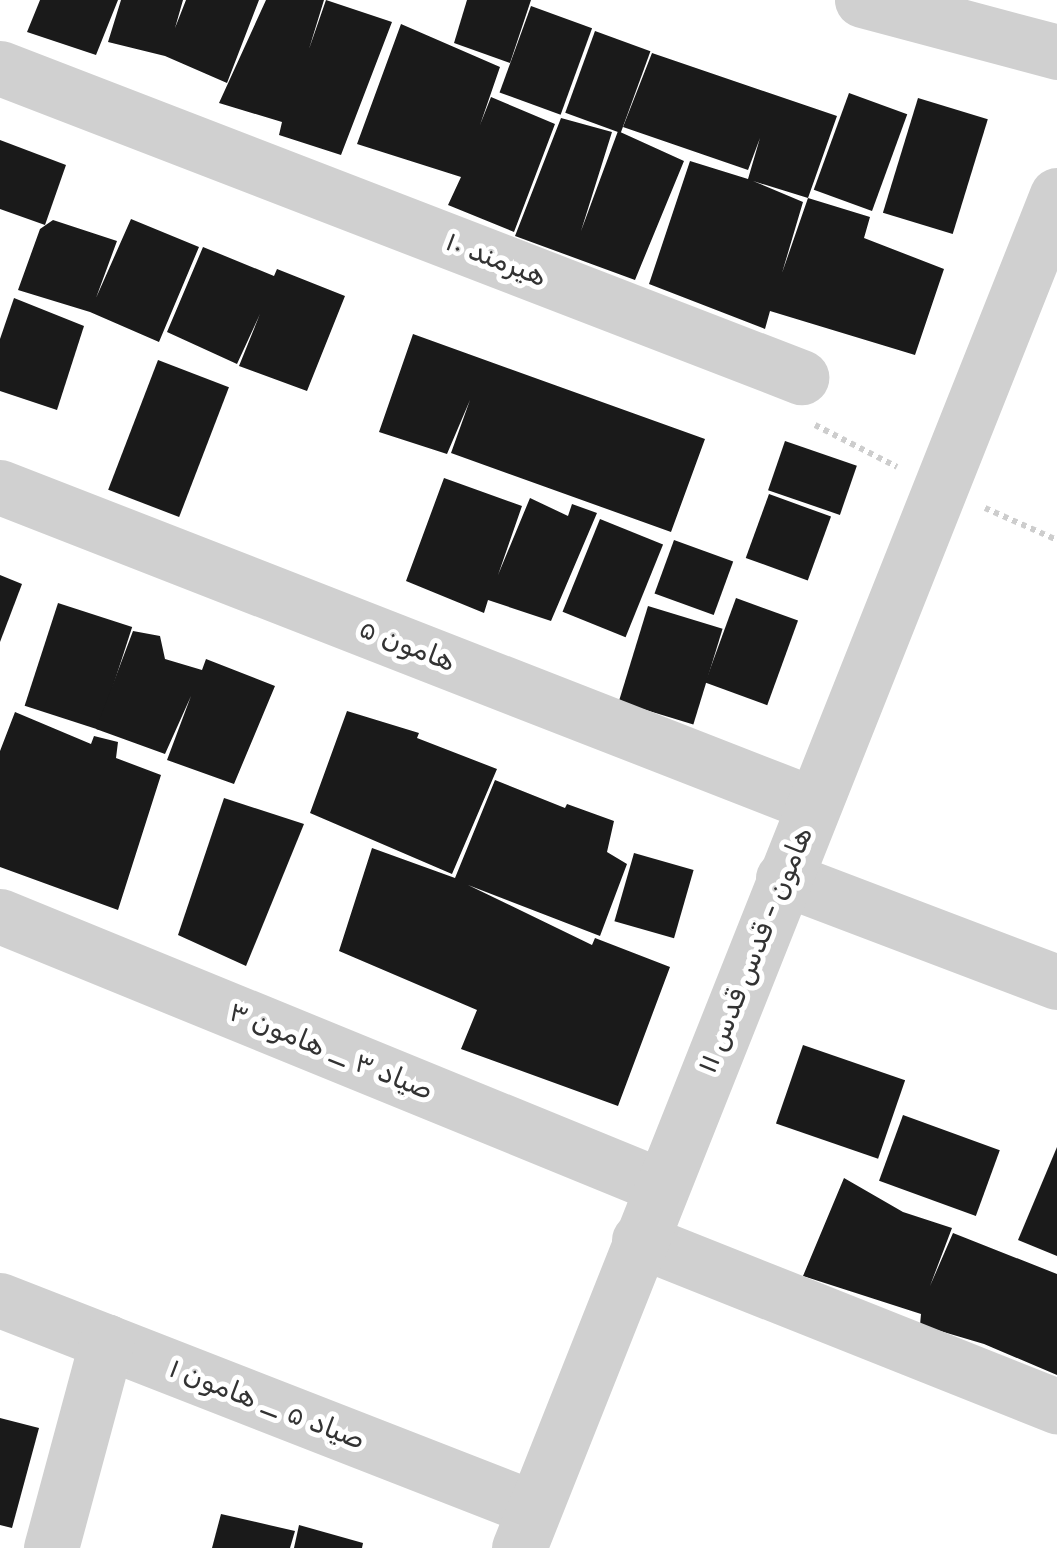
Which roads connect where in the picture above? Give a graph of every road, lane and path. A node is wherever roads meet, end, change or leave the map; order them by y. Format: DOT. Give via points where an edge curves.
graph roads {
  1 [pos="862,0"];
  2 [pos="1057,52"];
  3 [pos="0,68"];
  4 [pos="1057,195"];
  5 [pos="800,376"];
  6 [pos="0,487"];
  7 [pos="938,487"];
  8 [pos="1057,540"];
  9 [pos="813,804"];
  10 [pos="784,878"];
  11 [pos="0,916"];
  12 [pos="1057,982"];
  13 [pos="661,1186"];
  14 [pos="639,1240"];
  15 [pos="0,1300"];
  16 [pos="106,1341"];
  17 [pos="1057,1406"];
  18 [pos="526,1528"];
  19 [pos="51,1548"];
  1 -- 2 [label="street"];
  3 -- 5 [label="street, هیرمند ۱۰"];
  4 -- 7 [label="street, هامون - قدس قدس ۱۱"];
  5 -- 7 [label="path" via="789,412"];
  6 -- 9 [label="street, هامون ۵"];
  7 -- 8 [label="path"];
  7 -- 9 [label="street, هامون - قدس قدس ۱۱"];
  9 -- 10 [label="street, هامون - قدس قدس ۱۱"];
  10 -- 12 [label="street"];
  10 -- 13 [label="street, هامون - قدس قدس ۱۱"];
  11 -- 13 [label="street, صیاد ۳ _ هامون ۳"];
  13 -- 14 [label="street, هامون - قدس قدس ۱۱"];
  14 -- 17 [label="street"];
  14 -- 18 [label="street, هامون - قدس قدس ۱۱"];
  15 -- 16 [label="street, صیاد ۵ _ هامون ۱"];
  16 -- 18 [label="street, صیاد ۵ _ هامون ۱"];
  16 -- 19 [label="street"];
}
